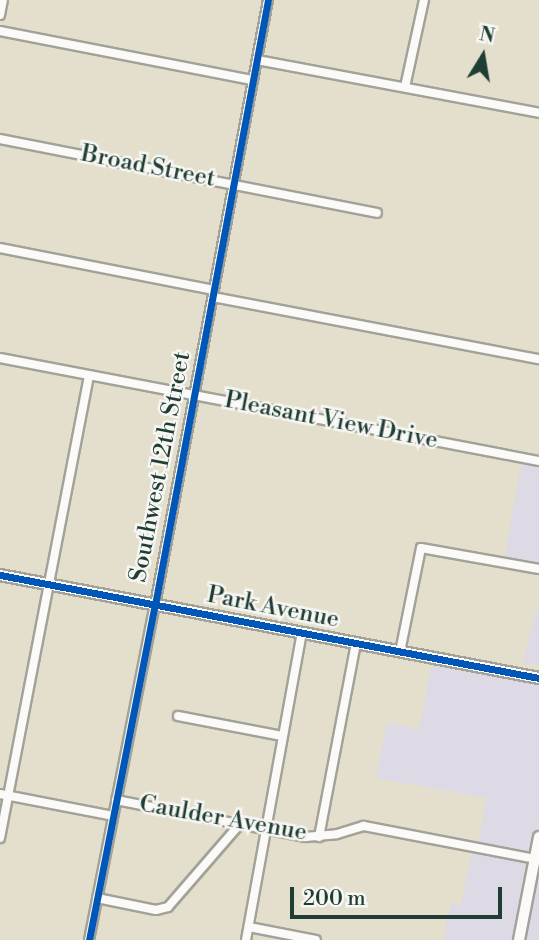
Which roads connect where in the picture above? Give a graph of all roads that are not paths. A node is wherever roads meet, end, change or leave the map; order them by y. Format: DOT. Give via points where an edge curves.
graph roads {
  1 [pos="3,0"];
  2 [pos="268,0"];
  3 [pos="424,0"];
  4 [pos="0,15"];
  5 [pos="0,32"];
  6 [pos="257,60"];
  7 [pos="253,80"];
  8 [pos="405,87"];
  9 [pos="539,113"];
  10 [pos="0,138"];
  11 [pos="234,184"];
  12 [pos="377,212"];
  13 [pos="0,248"];
  14 [pos="213,294"];
  15 [pos="0,358"];
  16 [pos="539,359"];
  17 [pos="89,375"];
  18 [pos="194,395"];
  19 [pos="539,461"];
  20 [pos="539,569"];
  21 [pos="0,575"];
  22 [pos="50,584"];
  23 [pos="155,605"];
  24 [pos="302,633"];
  25 [pos="356,643"];
  26 [pos="400,652"];
  27 [pos="539,678"];
  28 [pos="178,716"];
  29 [pos="282,736"];
  30 [pos="4,794"];
  31 [pos="116,800"];
  32 [pos="113,816"];
  33 [pos="240,824"];
  34 [pos="264,829"];
  35 [pos="319,837"];
  36 [pos="539,837"];
  37 [pos="0,838"];
  38 [pos="535,859"];
  39 [pos="534,894"];
  40 [pos="97,898"];
  41 [pos="249,927"];
  42 [pos="89,940"];
  43 [pos="246,940"];
  44 [pos="316,940"];
  45 [pos="519,940"];
  1 -- 4 [label="street"];
  2 -- 6 [label="street, Southwest 12th Street"];
  3 -- 8 [label="street"];
  5 -- 7 [label="street"];
  6 -- 7 [label="street, Southwest 12th Street"];
  6 -- 8 [label="street"];
  7 -- 11 [label="street, Southwest 12th Street"];
  8 -- 9 [label="street"];
  10 -- 11 [label="street, Broad Street"];
  11 -- 12 [label="street, Broad Street"];
  11 -- 14 [label="street, Southwest 12th Street"];
  13 -- 14 [label="street"];
  14 -- 16 [label="street"];
  14 -- 18 [label="street, Southwest 12th Street"];
  15 -- 17 [label="street, Pleasant View Drive"];
  17 -- 18 [label="street, Pleasant View Drive"];
  17 -- 22 [label="street"];
  18 -- 19 [label="street, Pleasant View Drive"];
  18 -- 23 [label="street, Southwest 12th Street"];
  20 -- 26 [label="street" via="424,547"];
  21 -- 22 [label="street, Park Avenue"];
  22 -- 23 [label="street, Park Avenue"];
  22 -- 30 [label="street"];
  23 -- 24 [label="street, Park Avenue"];
  23 -- 31 [label="street, Southwest 12th Street"];
  24 -- 25 [label="street, Park Avenue"];
  24 -- 29 [label="street"];
  25 -- 26 [label="street, Park Avenue"];
  25 -- 35 [label="street"];
  26 -- 27 [label="street, Park Avenue"];
  28 -- 29 [label="street"];
  29 -- 34 [label="street"];
  30 -- 32 [label="street, Caulder Avenue"];
  30 -- 37 [label="street"];
  31 -- 32 [label="street, Southwest 12th Street"];
  31 -- 33 [label="street, Caulder Avenue"];
  32 -- 40 [label="street, Southwest 12th Street"];
  33 -- 34 [label="street, Caulder Avenue"];
  33 -- 40 [label="street" via="168,907 156,910"];
  34 -- 35 [label="street, Caulder Avenue"];
  34 -- 41 [label="street"];
  35 -- 38 [label="street, Caulder Avenue" via="364,826"];
  36 -- 38 [label="street"];
  38 -- 39 [label="street"];
  39 -- 45 [label="street"];
  40 -- 42 [label="street, Southwest 12th Street"];
  41 -- 43 [label="street"];
  41 -- 44 [label="street"];
}
